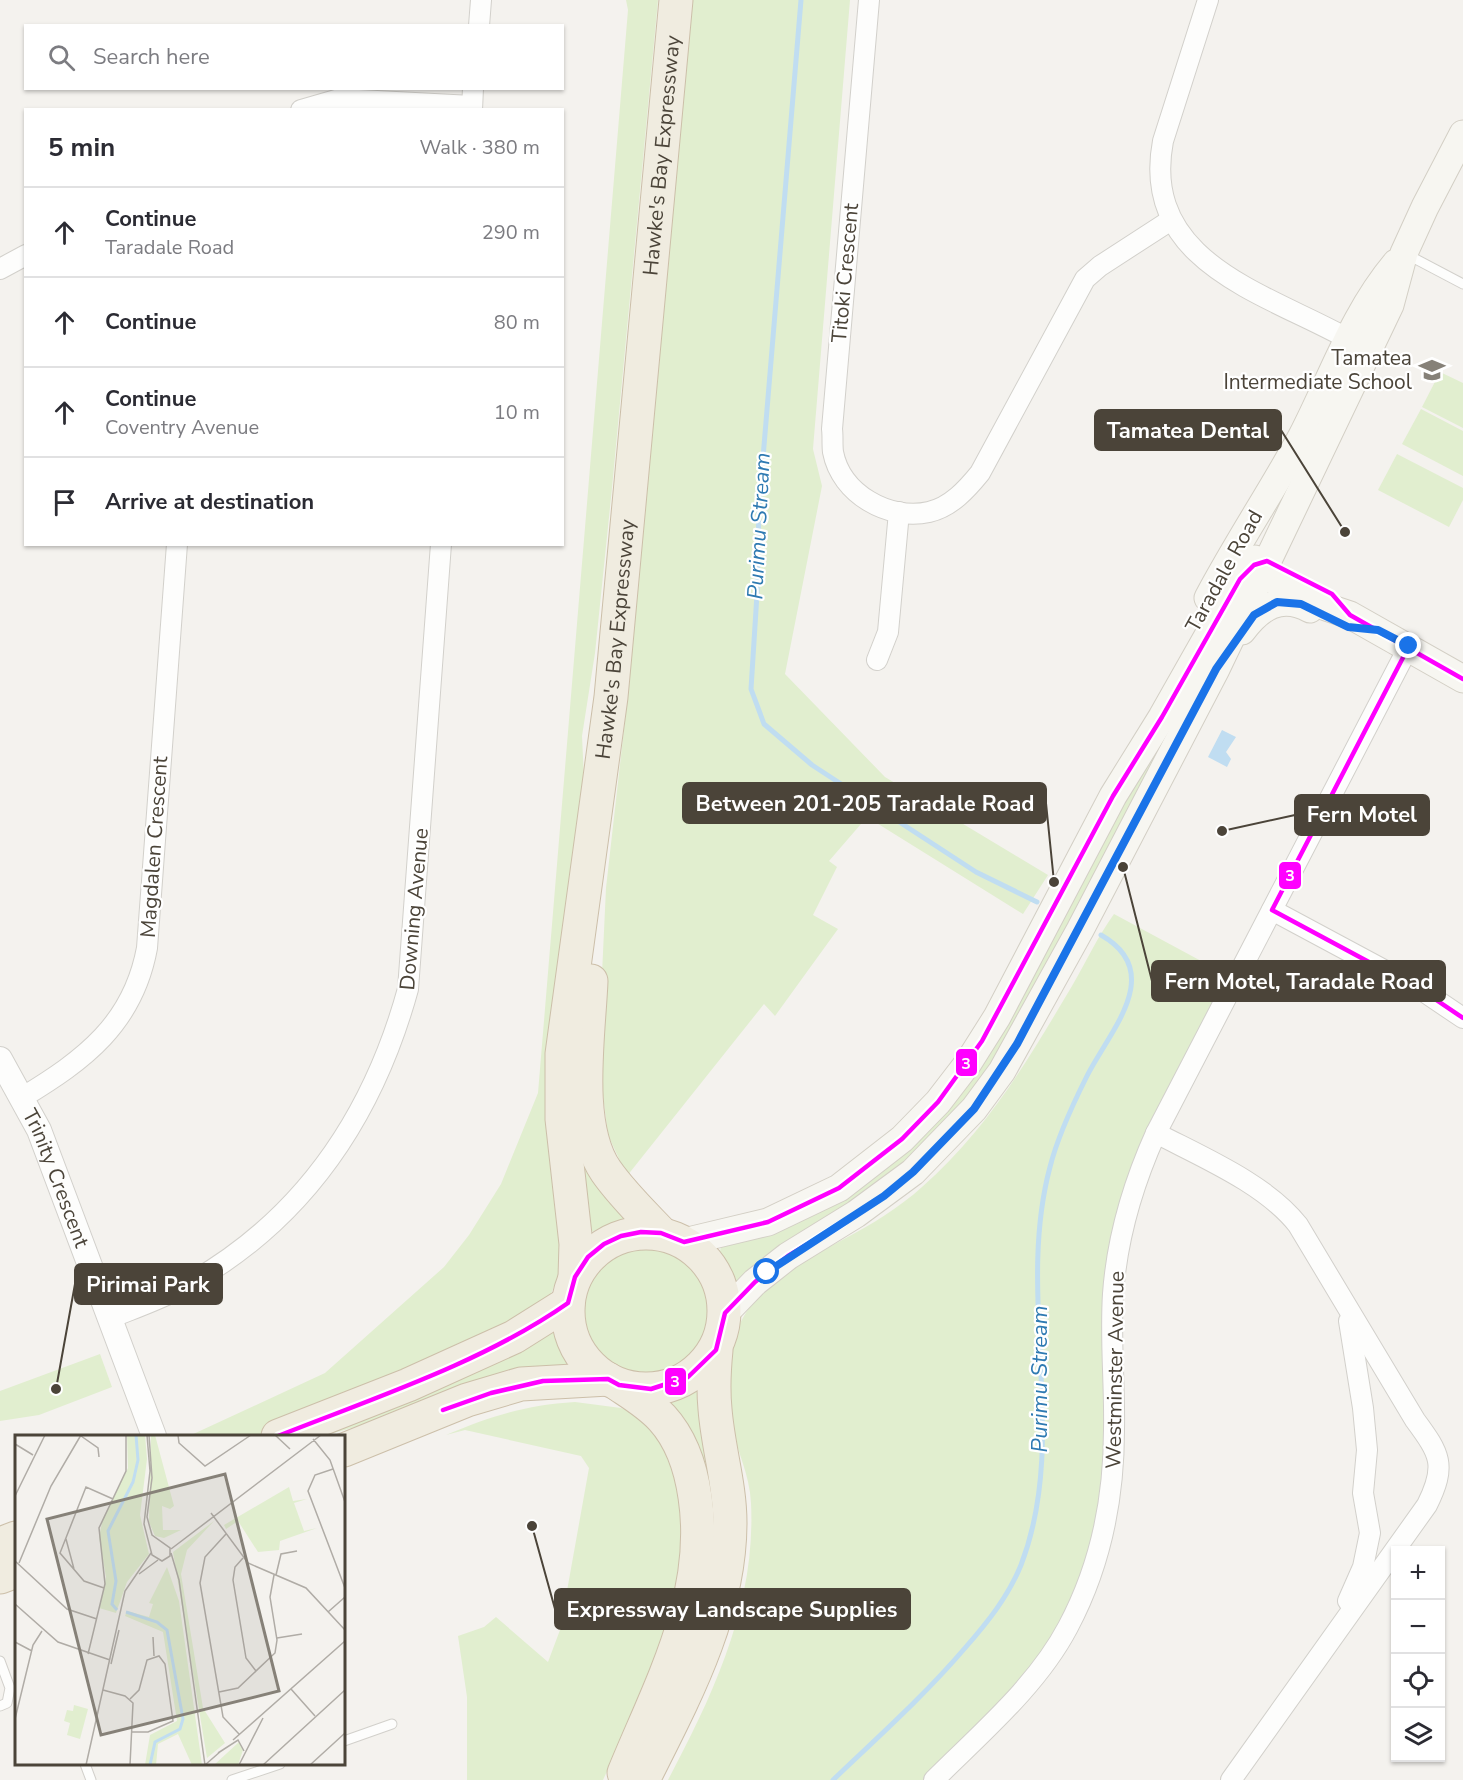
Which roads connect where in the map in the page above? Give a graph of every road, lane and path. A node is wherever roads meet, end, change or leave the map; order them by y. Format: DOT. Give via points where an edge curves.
graph roads {
  1 [pos="481,0"];
  2 [pos="676,0"];
  3 [pos="686,0"];
  4 [pos="869,0"];
  5 [pos="1208,0"];
  6 [pos="478,24"];
  7 [pos="472,101"];
  8 [pos="308,108"];
  9 [pos="1463,134"];
  10 [pos="1171,220"];
  11 [pos="1404,253"];
  12 [pos="24,256"];
  13 [pos="0,269"];
  14 [pos="1463,284"];
  15 [pos="1358,344"];
  16 [pos="1301,436"];
  17 [pos="899,512"];
  18 [pos="177,546"];
  19 [pos="441,546"];
  20 [pos="1261,566"];
  21 [pos="1378,630"];
  22 [pos="1409,646"];
  23 [pos="877,660"];
  24 [pos="1216,669"];
  25 [pos="1463,679"];
  26 [pos="1124,776"];
  27 [pos="1272,910"];
  28 [pos="1463,1018"];
  29 [pos="0,1059"];
  30 [pos="23,1097"];
  31 [pos="1156,1133"];
  32 [pos="672,1238"];
  33 [pos="571,1290"];
  34 [pos="1348,1311"];
  35 [pos="724,1313"];
  36 [pos="110,1318"];
  37 [pos="716,1350"];
  38 [pos="613,1382"];
  39 [pos="153,1435"];
  40 [pos="283,1435"];
  41 [pos="345,1450"];
  42 [pos="15,1538"];
  43 [pos="0,1544"];
  44 [pos="15,1571"];
  45 [pos="0,1577"];
  46 [pos="1333,1636"];
  47 [pos="0,1661"];
  48 [pos="0,1706"];
  49 [pos="392,1724"];
  50 [pos="345,1741"];
  51 [pos="85,1765"];
  52 [pos="277,1765"];
  53 [pos="234,1779"];
  54 [pos="91,1780"];
  55 [pos="621,1780"];
  56 [pos="643,1780"];
  57 [pos="934,1780"];
  58 [pos="1231,1780"];
  1 -- 6 [label="street"];
  2 -- 33 [label="highway, Hawke's Bay Expressway" via="613,675 562,1054 563,1130 576,1244"];
  3 -- 32 [label="highway, Hawke's Bay Expressway" via="660,336 593,959 586,1078 592,1133 605,1170"];
  4 -- 17 [label="street, Titoki Crescent" via="833,452 840,469 861,497"];
  5 -- 10 [label="street" via="1159,163 1160,186"];
  7 -- 8 [label="street" via="339,99"];
  9 -- 11 [label="main road, Taradale Road"];
  10 -- 15 [label="street" via="1201,259 1216,270"];
  10 -- 17 [label="street, Titoki Crescent" via="1085,279 980,473 965,491 931,512"];
  11 -- 14 [label="lane"];
  11 -- 15 [label="main road, Taradale Road" via="1397,288"];
  12 -- 13 [label="street"];
  15 -- 16 [label="main road, Taradale Road"];
  15 -- 20 [label="main road, Taradale Road"];
  16 -- 20 [label="main road, Taradale Road" via="1258,543"];
  16 -- 26 [label="main road, Taradale Road" via="1215,584 1137,740"];
  17 -- 23 [label="street" via="888,632"];
  18 -- 30 [label="street, Magdalen Crescent" via="144,960 126,1006 100,1043"];
  19 -- 36 [label="street, Downing Avenue" via="408,988 396,1035 352,1128 318,1175 253,1240 184,1286"];
  20 -- 21 [label="main road" via="1332,594 1350,615"];
  20 -- 24 [label="main road, Taradale Road"];
  20 -- 26 [label="main road, Taradale Road" via="1239,579 1162,717"];
  21 -- 22 [label="main road"];
  21 -- 24 [label="main road" via="1348,627 1301,604 1277,602 1254,615"];
  22 -- 25 [label="main road"];
  22 -- 27 [label="street, Westminster Avenue"];
  24 -- 35 [label="main road, Taradale Road" via="1023,1034 974,1109 913,1172 856,1215 788,1256"];
  26 -- 32 [label="main road, Taradale Road" via="996,1017 963,1070 927,1114 865,1169 814,1202 768,1222"];
  27 -- 28 [label="street" via="1423,991"];
  27 -- 31 [label="street, Westminster Avenue"];
  29 -- 30 [label="street, Trinity Crescent"];
  30 -- 36 [label="street, Trinity Crescent"];
  31 -- 34 [label="street" via="1284,1208"];
  31 -- 57 [label="street, Westminster Avenue" via="1131,1195 1119,1246 1111,1344 1112,1482 1105,1529 1090,1581 1067,1629 1038,1670"];
  32 -- 33 [label="highway" via="641,1232 604,1244 588,1257"];
  32 -- 35 [label="highway" via="698,1252 718,1280"];
  33 -- 38 [label="highway" via="570,1331 574,1341 585,1359"];
  33 -- 40 [label="highway" via="514,1337"];
  34 -- 46 [label="street" via="1364,1408 1367,1450 1363,1493 1370,1533 1363,1567"];
  34 -- 46 [label="street" via="1437,1450 1438,1478 1427,1505"];
  35 -- 37 [label="highway"];
  36 -- 39 [label="street, Trinity Crescent"];
  37 -- 38 [label="highway" via="688,1377 670,1385 651,1389"];
  37 -- 56 [label="highway" via="715,1410 728,1483 729,1552 708,1640 690,1688"];
  38 -- 41 [label="highway" via="543,1381 501,1390"];
  38 -- 55 [label="highway" via="646,1403 677,1439 693,1481 699,1526 692,1596 683,1630"];
  42 -- 43 [label="highway"];
  44 -- 45 [label="highway"];
  46 -- 58 [label="street"];
  47 -- 48 [label="lane" via="10,1694 7,1703"];
  49 -- 50 [label="lane"];
  51 -- 54 [label="lane"];
  52 -- 53 [label="lane"];
}
